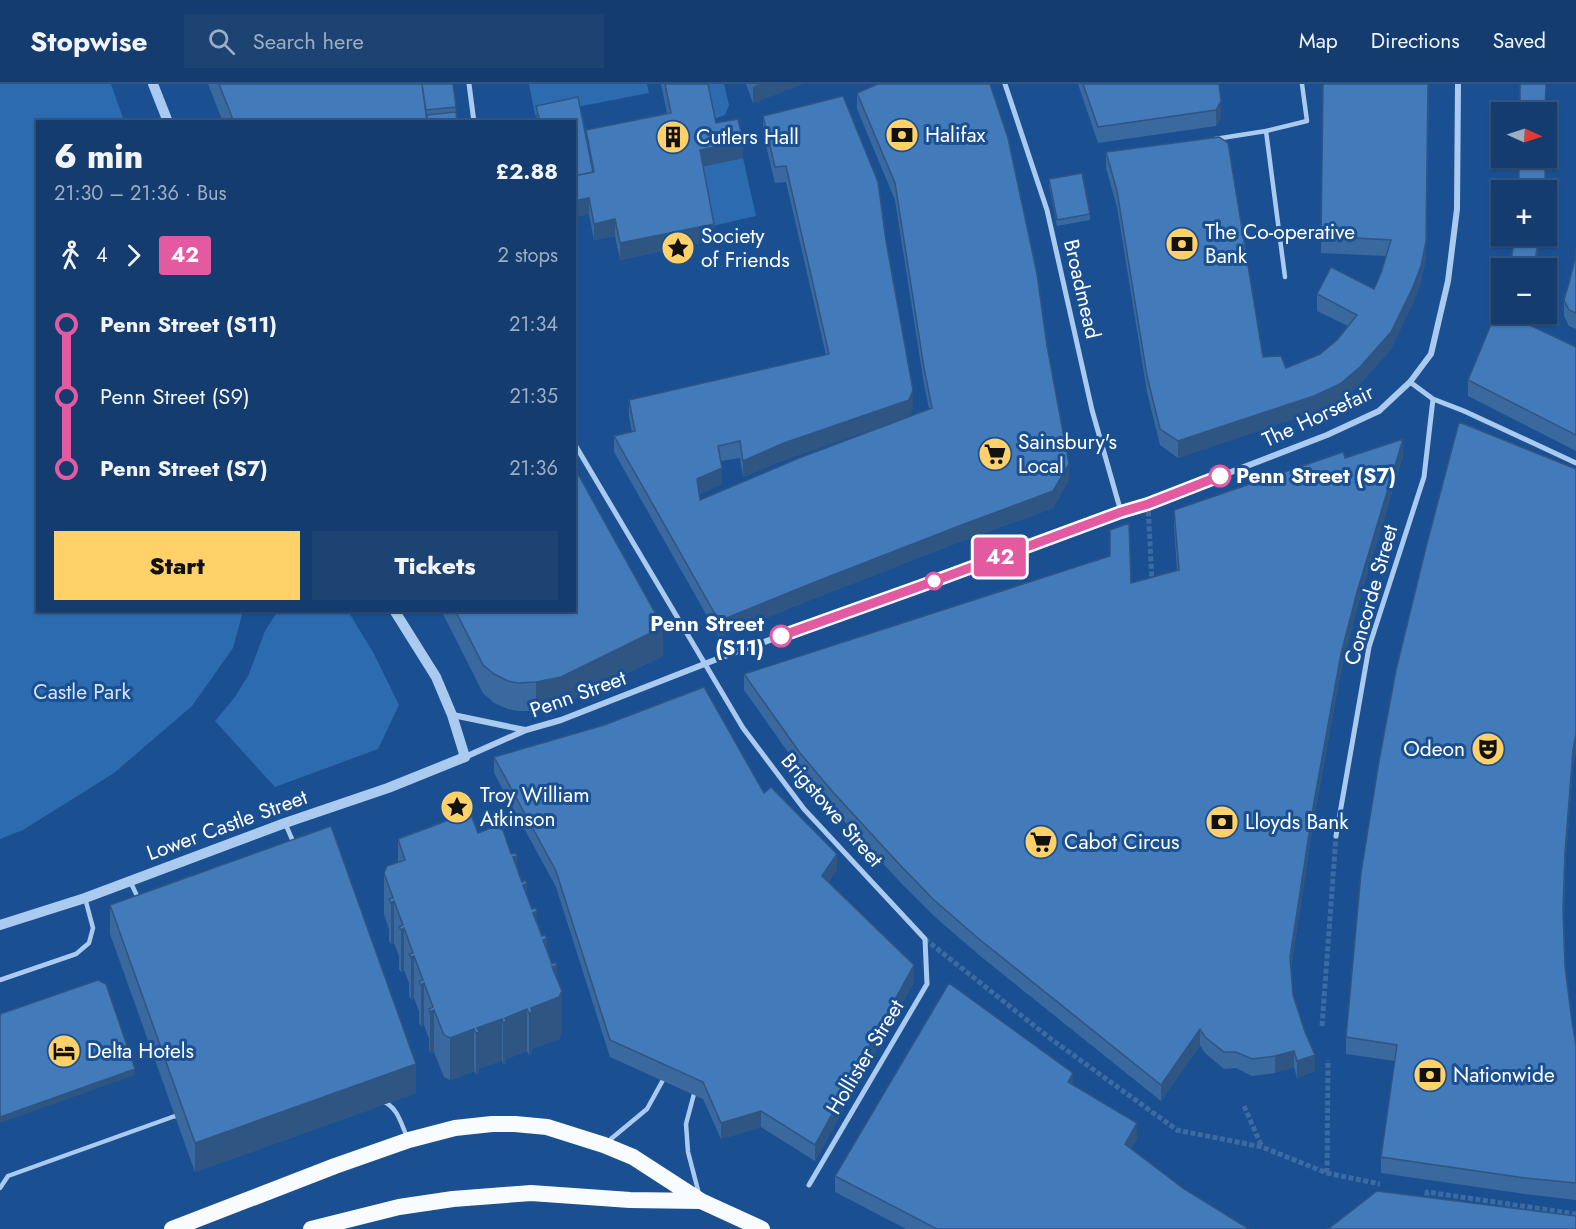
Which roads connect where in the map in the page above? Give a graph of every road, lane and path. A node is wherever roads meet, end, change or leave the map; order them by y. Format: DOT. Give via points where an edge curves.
graph roads {
  1 [pos="153,84"];
  2 [pos="469,84"];
  3 [pos="1005,84"];
  4 [pos="1302,84"];
  5 [pos="1458,84"];
  6 [pos="167,120"];
  7 [pos="474,120"];
  8 [pos="1266,131"];
  9 [pos="1212,139"];
  10 [pos="1285,277"];
  11 [pos="1410,382"];
  12 [pos="1433,399"];
  13 [pos="576,446"];
  14 [pos="1576,463"];
  15 [pos="1148,504"];
  16 [pos="1119,505"];
  17 [pos="395,612"];
  18 [pos="705,664"];
  19 [pos="452,715"];
  20 [pos="526,730"];
  21 [pos="465,757"];
  22 [pos="285,824"];
  23 [pos="1336,836"];
  24 [pos="299,854"];
  25 [pos="130,881"];
  26 [pos="85,898"];
  27 [pos="143,910"];
  28 [pos="0,925"];
  29 [pos="926,939"];
  30 [pos="0,980"];
  31 [pos="663,1080"];
  32 [pos="694,1094"];
  33 [pos="378,1100"];
  34 [pos="185,1119"];
  35 [pos="409,1140"];
  36 [pos="604,1144"];
  37 [pos="809,1185"];
  38 [pos="0,1188"];
  39 [pos="701,1201"];
  40 [pos="172,1229"];
  41 [pos="311,1229"];
  42 [pos="762,1229"];
  1 -- 6 [label="street"];
  2 -- 7 [label="street"];
  3 -- 16 [label="street, Broadmead" via="1047,210 1092,410"];
  4 -- 8 [label="lane" via="1307,121"];
  5 -- 11 [label="street, The Horsefair" via="1457,209 1448,281 1431,354"];
  8 -- 9 [label="lane"];
  8 -- 10 [label="lane"];
  11 -- 12 [label="street"];
  11 -- 15 [label="street, The Horsefair" via="1379,411"];
  12 -- 14 [label="street"];
  12 -- 23 [label="street, Concorde Street" via="1424,477 1369,647"];
  13 -- 18 [label="street, Brigstowe Street"];
  15 -- 18 [label="street, Penn Street"];
  17 -- 19 [label="street" via="436,677"];
  18 -- 20 [label="street, Penn Street"];
  18 -- 29 [label="street, Brigstowe Street" via="743,728 804,809"];
  19 -- 20 [label="street, Penn Street"];
  19 -- 21 [label="street"];
  20 -- 21 [label="street, Penn Street"];
  21 -- 22 [label="street, Lower Castle Street"];
  22 -- 24 [label="lane"];
  22 -- 25 [label="street, Lower Castle Street"];
  25 -- 26 [label="street, Lower Castle Street"];
  25 -- 27 [label="lane"];
  26 -- 28 [label="street, Lower Castle Street"];
  26 -- 30 [label="lane" via="93,928 89,943 76,954"];
  29 -- 37 [label="street, Hollister Street" via="927,984"];
  31 -- 36 [label="lane" via="647,1109"];
  32 -- 39 [label="lane" via="686,1124 688,1152"];
  33 -- 35 [label="lane" via="395,1111"];
  34 -- 38 [label="lane" via="175,1116 8,1176"];
  35 -- 36 [label="highway" via="473,1125 515,1124 547,1127"];
  35 -- 40 [label="highway"];
  36 -- 39 [label="highway" via="633,1157"];
  39 -- 41 [label="highway" via="531,1192 399,1207"];
  39 -- 42 [label="highway"];
}
